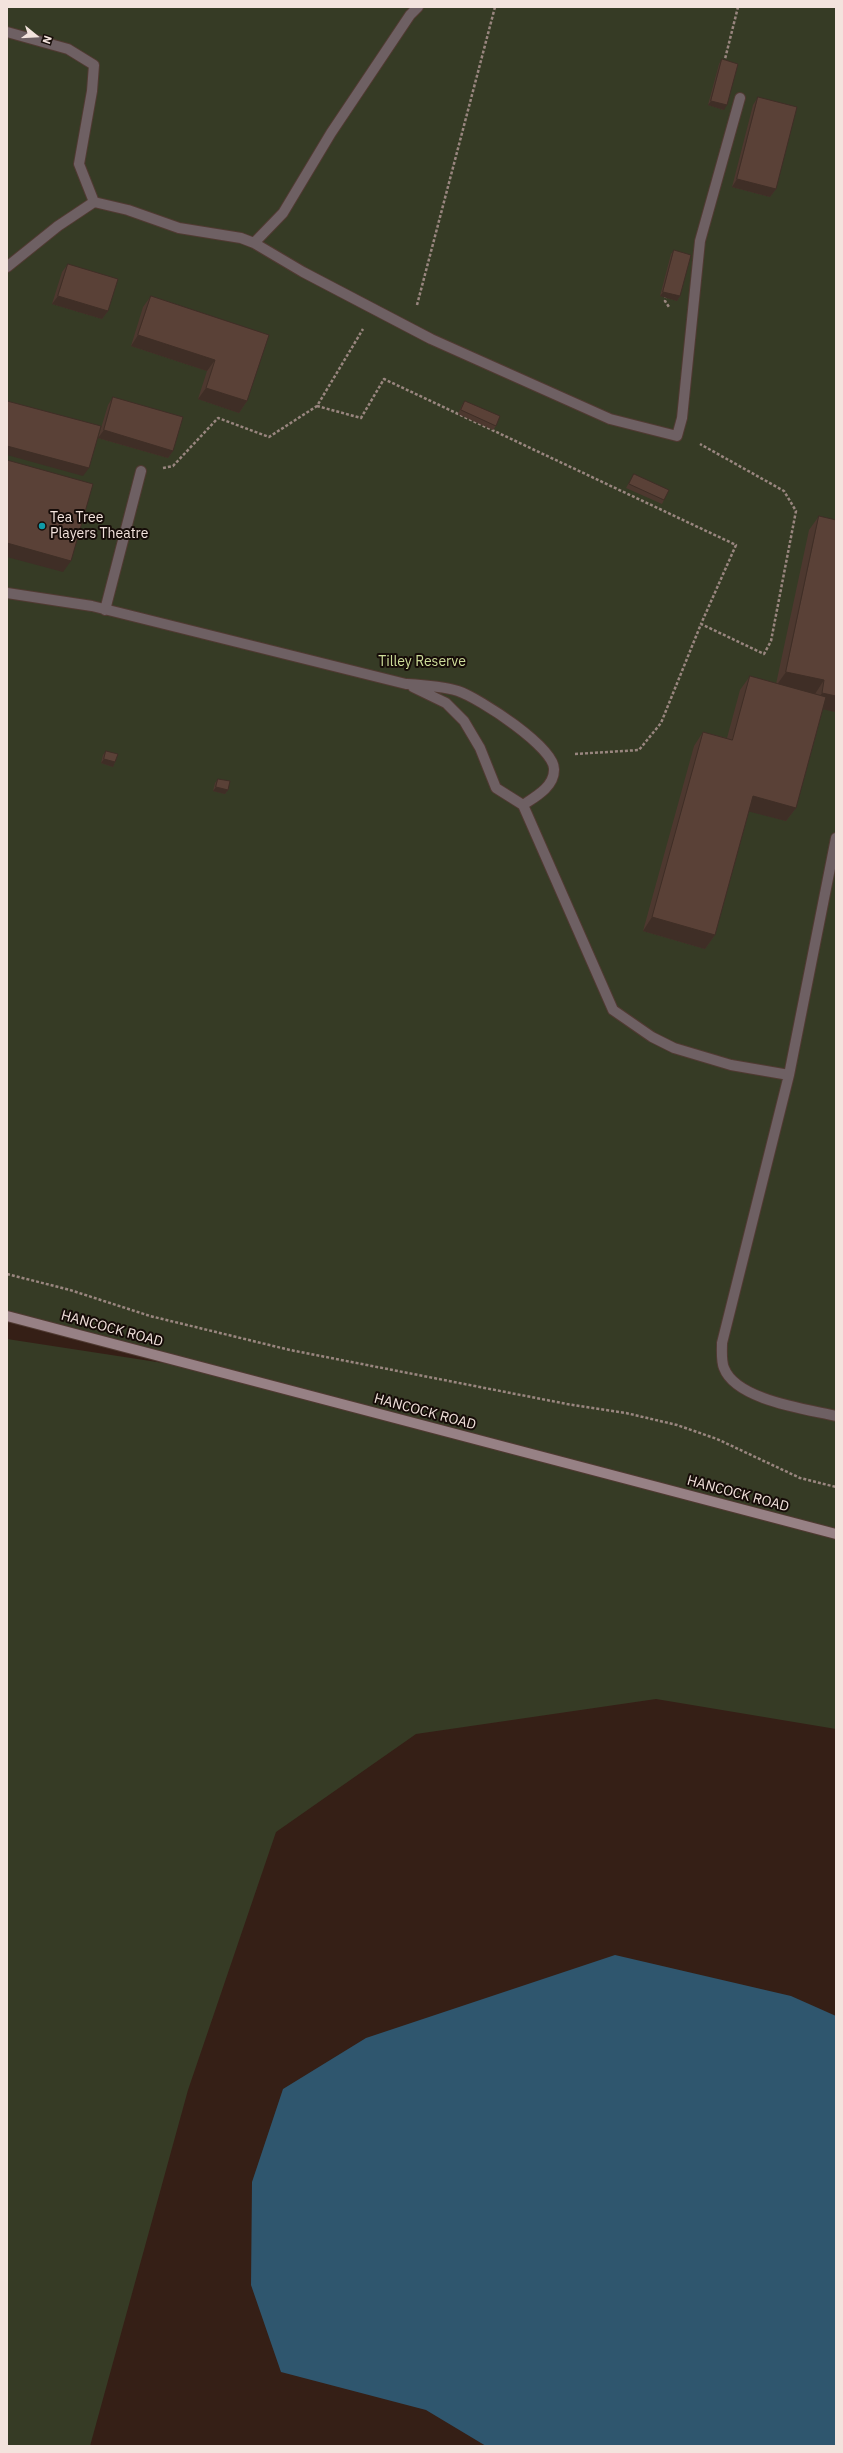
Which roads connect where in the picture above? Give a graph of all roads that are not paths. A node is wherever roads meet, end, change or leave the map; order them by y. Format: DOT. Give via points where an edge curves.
graph roads {
  1 [pos="418,7"];
  2 [pos="7,32"];
  3 [pos="740,98"];
  4 [pos="94,202"];
  5 [pos="254,243"];
  6 [pos="7,267"];
  7 [pos="141,471"];
  8 [pos="7,593"];
  9 [pos="105,610"];
  10 [pos="406,684"];
  11 [pos="523,805"];
  12 [pos="836,838"];
  13 [pos="788,1075"];
  14 [pos="7,1316"];
  15 [pos="836,1416"];
  16 [pos="836,1534"];
  1 -- 5 [label="lane" via="410,15 331,134 283,213"];
  2 -- 4 [label="lane" via="68,49 94,65 79,164"];
  3 -- 5 [label="lane" via="700,241 684,405 677,436 610,419 431,339 303,272"];
  4 -- 5 [label="lane" via="128,210 180,228 241,238"];
  4 -- 6 [label="lane" via="58,226"];
  7 -- 9 [label="lane"];
  8 -- 9 [label="lane"];
  9 -- 10 [label="lane"];
  10 -- 11 [label="lane" via="446,703 464,721 480,748 496,788"];
  10 -- 11 [label="lane" via="443,687 459,692 502,715 552,757 554,771 546,789"];
  11 -- 13 [label="lane" via="613,1010 652,1037 674,1048 730,1065"];
  12 -- 13 [label="lane"];
  13 -- 15 [label="lane" via="722,1344 724,1368 736,1384 759,1397"];
  14 -- 16 [label="main road, HANCOCK ROAD"];
}
